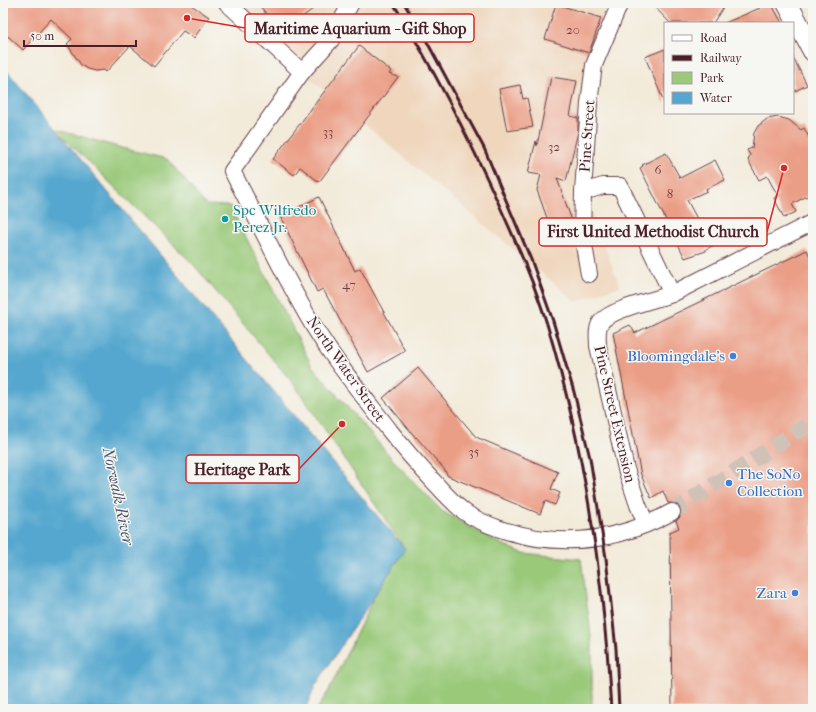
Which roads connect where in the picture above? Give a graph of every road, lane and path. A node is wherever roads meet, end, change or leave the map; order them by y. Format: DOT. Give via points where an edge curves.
graph roads {
  1 [pos="227,3"];
  2 [pos="351,3"];
  3 [pos="620,3"];
  4 [pos="787,3"];
  5 [pos="813,51"];
  6 [pos="302,72"];
  7 [pos="583,192"];
  8 [pos="813,222"];
  9 [pos="589,274"];
  10 [pos="672,294"];
  11 [pos="672,512"];
  12 [pos="646,524"];
  1 -- 6 [label="street"];
  2 -- 6 [label="street" via="331,40"];
  3 -- 7 [label="street, Pine Street" via="594,65"];
  4 -- 5 [label="main road"];
  6 -- 12 [label="street, North Water Street" via="232,170 307,315 328,349 406,452 465,513 521,536 542,540 575,541 619,534"];
  7 -- 9 [label="street, Pine Street" via="582,234"];
  7 -- 10 [label="street" via="603,186 620,186"];
  8 -- 10 [label="street, Pine Street Extension"];
  10 -- 12 [label="street, Pine Street Extension" via="612,313 601,322 597,332 626,469"];
  11 -- 12 [label="street, North Water Street"];
}
